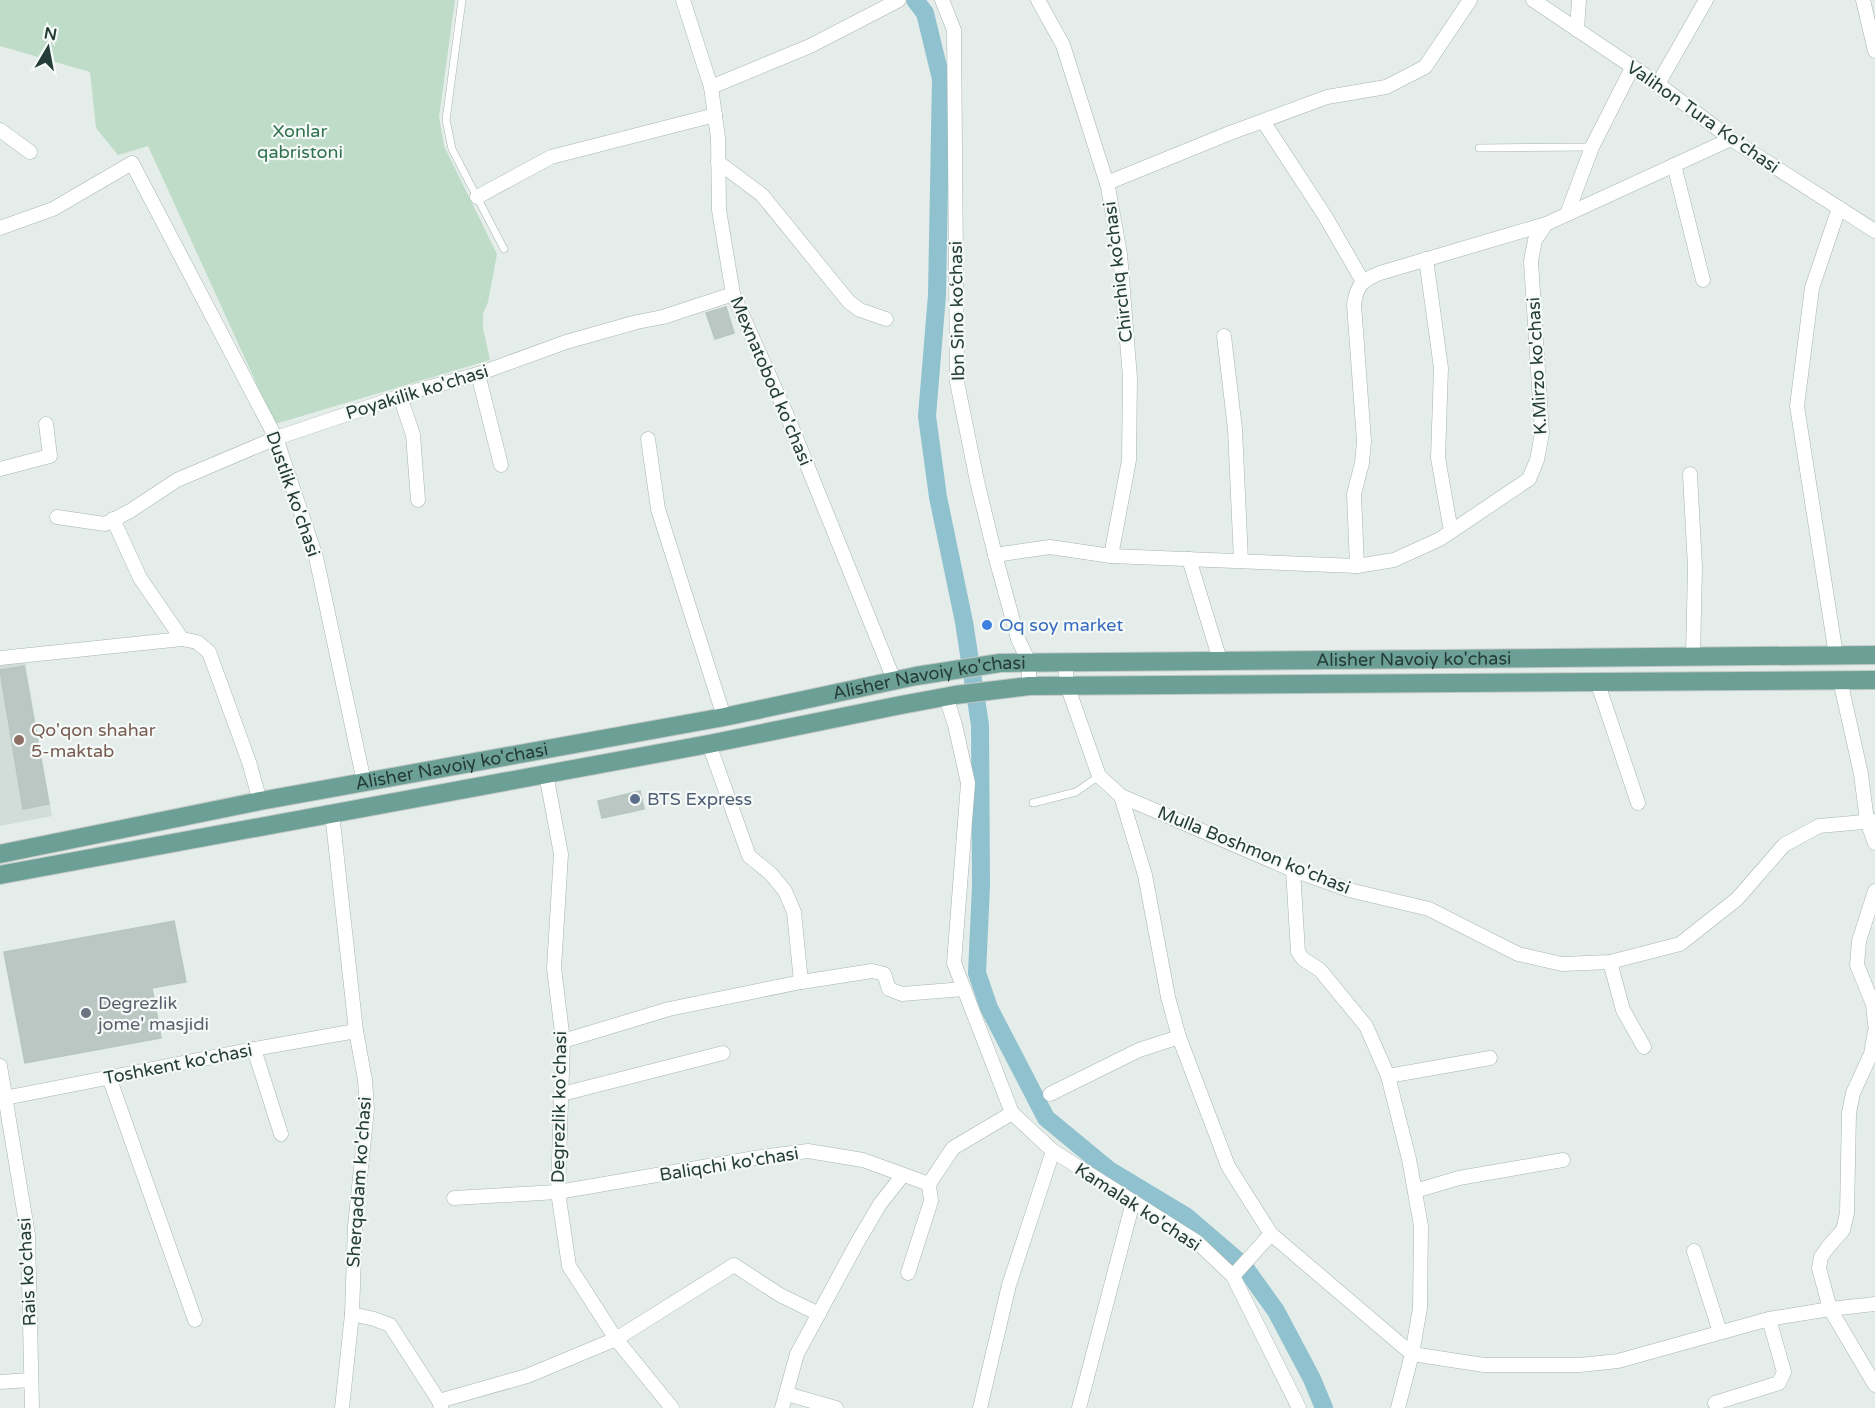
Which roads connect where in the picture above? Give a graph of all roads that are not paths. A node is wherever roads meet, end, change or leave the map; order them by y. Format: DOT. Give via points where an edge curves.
graph roads {
  1 [pos="462,0"];
  2 [pos="683,0"];
  3 [pos="1038,0"];
  4 [pos="1470,0"];
  5 [pos="1533,0"];
  6 [pos="1578,0"];
  7 [pos="1706,0"];
  8 [pos="1863,0"];
  9 [pos="895,2"];
  10 [pos="946,2"];
  11 [pos="1577,30"];
  12 [pos="1875,51"];
  13 [pos="1632,68"];
  14 [pos="1658,84"];
  15 [pos="711,87"];
  16 [pos="715,115"];
  17 [pos="1263,121"];
  18 [pos="0,130"];
  19 [pos="1731,139"];
  20 [pos="1592,147"];
  21 [pos="1479,148"];
  22 [pos="30,152"];
  23 [pos="718,162"];
  24 [pos="1674,165"];
  25 [pos="1107,183"];
  26 [pos="477,197"];
  27 [pos="1839,208"];
  28 [pos="1567,214"];
  29 [pos="1546,224"];
  30 [pos="0,228"];
  31 [pos="1875,231"];
  32 [pos="504,249"];
  33 [pos="1426,259"];
  34 [pos="1362,280"];
  35 [pos="1703,280"];
  36 [pos="734,294"];
  37 [pos="886,319"];
  38 [pos="1224,336"];
  39 [pos="478,374"];
  40 [pos="400,396"];
  41 [pos="46,424"];
  42 [pos="276,438"];
  43 [pos="648,439"];
  44 [pos="501,465"];
  45 [pos="0,469"];
  46 [pos="1690,474"];
  47 [pos="418,500"];
  48 [pos="57,517"];
  49 [pos="113,519"];
  50 [pos="1452,531"];
  51 [pos="995,555"];
  52 [pos="1111,556"];
  53 [pos="1189,559"];
  54 [pos="1241,561"];
  55 [pos="1357,566"];
  56 [pos="182,639"];
  57 [pos="1875,654"];
  58 [pos="1836,655"];
  59 [pos="1693,656"];
  60 [pos="0,658"];
  61 [pos="1220,660"];
  62 [pos="1029,662"];
  63 [pos="1065,662"];
  64 [pos="894,680"];
  65 [pos="1840,680"];
  66 [pos="1875,680"];
  67 [pos="1597,681"];
  68 [pos="1067,685"];
  69 [pos="1029,686"];
  70 [pos="950,696"];
  71 [pos="724,717"];
  72 [pos="709,744"];
  73 [pos="546,774"];
  74 [pos="1099,776"];
  75 [pos="364,782"];
  76 [pos="1121,796"];
  77 [pos="260,801"];
  78 [pos="1033,803"];
  79 [pos="1638,803"];
  80 [pos="332,813"];
  81 [pos="1871,821"];
  82 [pos="1875,843"];
  83 [pos="0,854"];
  84 [pos="1293,870"];
  85 [pos="0,875"];
  86 [pos="1875,891"];
  87 [pos="1610,962"];
  88 [pos="801,982"];
  89 [pos="964,989"];
  90 [pos="1875,1024"];
  91 [pos="356,1031"];
  92 [pos="1875,1031"];
  93 [pos="1179,1037"];
  94 [pos="563,1041"];
  95 [pos="1644,1047"];
  96 [pos="254,1049"];
  97 [pos="723,1053"];
  98 [pos="1491,1058"];
  99 [pos="0,1066"];
  100 [pos="1388,1076"];
  101 [pos="109,1077"];
  102 [pos="562,1094"];
  103 [pos="1050,1094"];
  104 [pos="3,1099"];
  105 [pos="1012,1113"];
  106 [pos="281,1134"];
  107 [pos="1053,1151"];
  108 [pos="1563,1160"];
  109 [pos="903,1175"];
  110 [pos="929,1184"];
  111 [pos="1415,1191"];
  112 [pos="558,1192"];
  113 [pos="454,1198"];
  114 [pos="1133,1202"];
  115 [pos="1271,1234"];
  116 [pos="1694,1251"];
  117 [pos="908,1274"];
  118 [pos="1233,1276"];
  119 [pos="1875,1304"];
  120 [pos="1830,1309"];
  121 [pos="352,1314"];
  122 [pos="819,1314"];
  123 [pos="1769,1319"];
  124 [pos="195,1320"];
  125 [pos="1720,1332"];
  126 [pos="616,1339"];
  127 [pos="1412,1354"];
  128 [pos="30,1380"];
  129 [pos="0,1382"];
  130 [pos="1875,1385"];
  131 [pos="787,1394"];
  132 [pos="1715,1403"];
  133 [pos="440,1405"];
  134 [pos="32,1408"];
  135 [pos="342,1408"];
  136 [pos="672,1408"];
  137 [pos="782,1408"];
  138 [pos="836,1408"];
  139 [pos="980,1408"];
  140 [pos="1079,1408"];
  141 [pos="1299,1408"];
  142 [pos="1398,1408"];
  1 -- 26 [label="lane" via="446,120 452,148"];
  2 -- 15 [label="street, Mexnatobod ko'chasi"];
  3 -- 25 [label="street, Chirchiq ko’chasi" via="1063,45"];
  4 -- 17 [label="street" via="1425,67 1386,87 1327,97"];
  5 -- 11 [label="street, Valihon Tura Ko'chasi"];
  6 -- 11 [label="street"];
  7 -- 14 [label="street"];
  8 -- 12 [label="street"];
  9 -- 15 [label="street" via="810,46"];
  10 -- 51 [label="street, Ibn Sino ko‘chasi" via="954,30 957,382"];
  11 -- 13 [label="street, Valihon Tura Ko'chasi"];
  13 -- 14 [label="street, Valihon Tura Ko'chasi"];
  13 -- 20 [label="street"];
  14 -- 19 [label="street, Valihon Tura Ko'chasi"];
  15 -- 16 [label="street, Mexnatobod ko'chasi"];
  16 -- 23 [label="street, Mexnatobod ko'chasi"];
  16 -- 26 [label="street" via="551,157"];
  17 -- 25 [label="street"];
  17 -- 34 [label="street"];
  18 -- 22 [label="street"];
  19 -- 24 [label="street"];
  19 -- 27 [label="street, Valihon Tura Ko'chasi"];
  20 -- 21 [label="lane"];
  20 -- 28 [label="street"];
  23 -- 36 [label="street, Mexnatobod ko'chasi" via="719,210"];
  23 -- 37 [label="street" via="762,195 849,302"];
  24 -- 28 [label="street"];
  24 -- 35 [label="street"];
  25 -- 52 [label="street, Chirchiq ko’chasi" via="1120,254 1130,378 1129,460"];
  26 -- 32 [label="lane"];
  27 -- 31 [label="street, Valihon Tura Ko'chasi"];
  27 -- 58 [label="street" via="1812,288 1797,406"];
  28 -- 29 [label="street"];
  29 -- 33 [label="street"];
  29 -- 50 [label="street, K.Mirzo ko'chasi" via="1535,240 1531,261 1542,433 1538,460 1528,479"];
  30 -- 42 [label="street, Dustlik ko'chasi" via="53,209 132,163"];
  33 -- 34 [label="street"];
  33 -- 50 [label="street" via="1441,368 1438,458"];
  34 -- 55 [label="street" via="1354,304 1364,441 1354,494"];
  36 -- 39 [label="street, Poyakilik ko'chasi" via="566,342"];
  36 -- 64 [label="street, Mexnatobod ko'chasi"];
  38 -- 54 [label="street" via="1235,429"];
  39 -- 40 [label="street, Poyakilik ko'chasi"];
  39 -- 44 [label="street"];
  40 -- 42 [label="street, Poyakilik ko'chasi"];
  40 -- 47 [label="street" via="413,435"];
  41 -- 45 [label="street" via="50,456"];
  42 -- 49 [label="street, Poyakilik ko'chasi" via="177,480"];
  42 -- 75 [label="street, Dustlik ko'chasi" via="316,557"];
  43 -- 71 [label="street" via="658,509"];
  46 -- 59 [label="street" via="1695,567"];
  48 -- 49 [label="street" via="105,524"];
  49 -- 56 [label="street" via="140,578"];
  50 -- 55 [label="street, K.Mirzo ko'chasi" via="1394,560"];
  51 -- 52 [label="street, K.Mirzo ko'chasi" via="1050,547"];
  51 -- 62 [label="street, Ibn Sino ko‘chasi" via="1018,639"];
  52 -- 53 [label="street, K.Mirzo ko'chasi"];
  53 -- 54 [label="street, K.Mirzo ko'chasi"];
  53 -- 61 [label="street"];
  54 -- 55 [label="street, K.Mirzo ko'chasi"];
  56 -- 60 [label="street"];
  56 -- 77 [label="street" via="197,642 209,652"];
  57 -- 58 [label="main road, Alisher Navoiy ko'chasi"];
  58 -- 59 [label="main road, Alisher Navoiy ko'chasi"];
  59 -- 61 [label="main road, Alisher Navoiy ko'chasi"];
  61 -- 63 [label="main road, Alisher Navoiy ko'chasi"];
  62 -- 63 [label="main road, Alisher Navoiy ko'chasi"];
  62 -- 64 [label="main road, Alisher Navoiy ko'chasi"];
  62 -- 69 [label="street, Ibn Sino ko‘chasi"];
  63 -- 68 [label="street"];
  64 -- 71 [label="main road, Alisher Navoiy ko'chasi"];
  65 -- 66 [label="main road, Alisher Navoiy ko'chasi"];
  65 -- 67 [label="main road, Alisher Navoiy ko'chasi"];
  65 -- 81 [label="street"];
  67 -- 68 [label="main road, Alisher Navoiy ko'chasi"];
  67 -- 79 [label="street"];
  68 -- 69 [label="main road, Alisher Navoiy ko'chasi"];
  68 -- 74 [label="street"];
  69 -- 70 [label="main road, Alisher Navoiy ko'chasi"];
  70 -- 72 [label="main road, Alisher Navoiy ko'chasi"];
  70 -- 89 [label="street" via="968,783 954,963"];
  71 -- 75 [label="main road, Alisher Navoiy ko'chasi"];
  72 -- 73 [label="main road, Alisher Navoiy ko'chasi"];
  72 -- 88 [label="street" via="749,856 785,891 794,912"];
  73 -- 80 [label="main road, Alisher Navoiy ko'chasi"];
  73 -- 94 [label="street, Degrezlik ko'chasi" via="561,854 554,968"];
  74 -- 76 [label="street"];
  74 -- 78 [label="lane" via="1076,792"];
  75 -- 77 [label="main road, Alisher Navoiy ko'chasi"];
  76 -- 84 [label="street, Mulla Boshmon ko'chasi"];
  76 -- 93 [label="street" via="1145,875"];
  77 -- 83 [label="main road, Alisher Navoiy ko'chasi"];
  80 -- 85 [label="main road, Alisher Navoiy ko'chasi"];
  80 -- 91 [label="street, Sherqadam ko'chasi"];
  81 -- 82 [label="street"];
  81 -- 87 [label="street, Mulla Boshmon ko'chasi" via="1819,826 1802,835 1784,845 1737,899 1680,944"];
  84 -- 87 [label="street, Mulla Boshmon ko'chasi" via="1349,890 1429,909 1518,954 1562,964"];
  84 -- 100 [label="street" via="1298,952 1320,970 1366,1026"];
  86 -- 90 [label="street" via="1859,941 1857,965 1873,1004"];
  87 -- 95 [label="street" via="1623,1010"];
  88 -- 89 [label="street" via="872,971 884,974 889,989 902,994"];
  88 -- 94 [label="street" via="669,1010"];
  89 -- 105 [label="street"];
  91 -- 96 [label="street, Toshkent ko'chasi"];
  91 -- 121 [label="street, Sherqadam ko'chasi" via="367,1108 355,1226"];
  92 -- 120 [label="street" via="1870,1054 1852,1093 1843,1230 1821,1257 1819,1268"];
  93 -- 103 [label="street" via="1139,1050"];
  93 -- 115 [label="street" via="1228,1166"];
  94 -- 102 [label="street, Degrezlik ko'chasi"];
  96 -- 101 [label="street, Toshkent ko'chasi"];
  96 -- 106 [label="street"];
  97 -- 102 [label="street"];
  98 -- 100 [label="street"];
  99 -- 104 [label="street, Rais ko'chasi"];
  100 -- 111 [label="street"];
  101 -- 104 [label="street, Toshkent ko'chasi"];
  101 -- 124 [label="street"];
  102 -- 112 [label="street, Degrezlik ko'chasi"];
  104 -- 128 [label="street, Rais ko'chasi" via="28,1235"];
  105 -- 107 [label="street, Kamalak ko'chasi"];
  105 -- 110 [label="street" via="953,1148"];
  107 -- 114 [label="street, Kamalak ko'chasi"];
  107 -- 139 [label="street" via="1009,1285"];
  108 -- 111 [label="street" via="1459,1178"];
  109 -- 110 [label="street, Baliqchi ko'chasi"];
  109 -- 112 [label="street, Baliqchi ko'chasi" via="863,1160 808,1151"];
  109 -- 122 [label="street" via="880,1204"];
  110 -- 117 [label="street" via="931,1201"];
  111 -- 127 [label="street" via="1421,1226 1420,1308"];
  112 -- 113 [label="street, Baliqchi ko'chasi"];
  112 -- 126 [label="street, Degrezlik ko'chasi" via="569,1266"];
  114 -- 118 [label="street, Kamalak ko'chasi" via="1197,1242"];
  114 -- 140 [label="street"];
  115 -- 118 [label="street"];
  115 -- 127 [label="street"];
  116 -- 125 [label="street"];
  118 -- 141 [label="street, Kamalak ko'chasi"];
  119 -- 120 [label="street"];
  120 -- 123 [label="street"];
  120 -- 130 [label="street"];
  121 -- 133 [label="street" via="390,1326"];
  121 -- 135 [label="street, Sherqadam ko'chasi"];
  122 -- 126 [label="street" via="780,1295 734,1265"];
  122 -- 131 [label="street" via="798,1354"];
  123 -- 125 [label="street"];
  123 -- 132 [label="street" via="1784,1372 1779,1383"];
  125 -- 127 [label="street" via="1618,1361 1580,1365 1484,1365"];
  126 -- 133 [label="street" via="527,1376"];
  126 -- 136 [label="street, Degrezlik ko'chasi"];
  127 -- 142 [label="street"];
  128 -- 129 [label="street"];
  128 -- 134 [label="street, Rais ko'chasi"];
  131 -- 137 [label="street"];
  131 -- 138 [label="street"];
}
